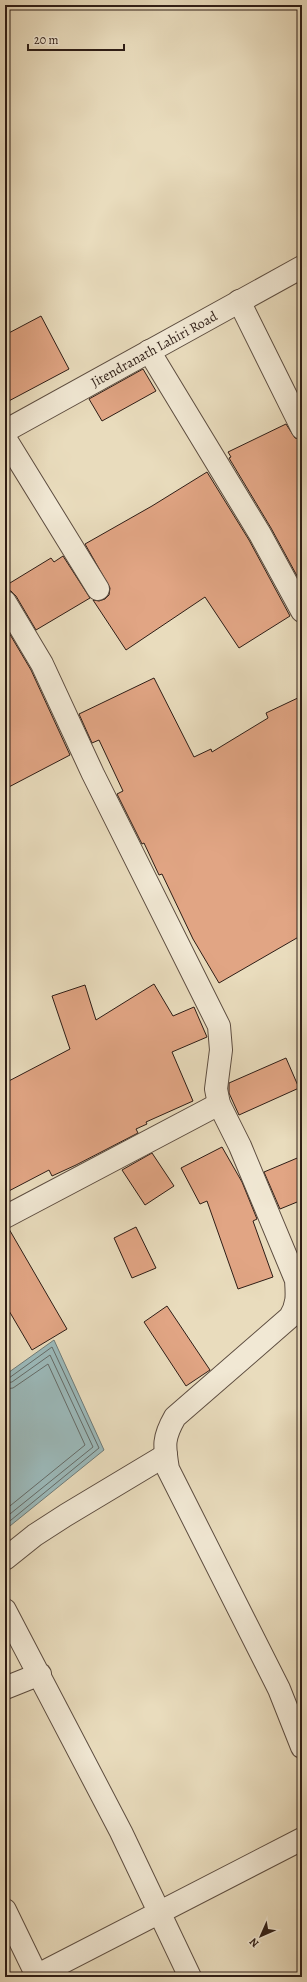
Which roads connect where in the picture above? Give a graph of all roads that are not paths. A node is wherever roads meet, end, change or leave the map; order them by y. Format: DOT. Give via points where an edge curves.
graph roads {
  1 [pos="302,267"];
  2 [pos="239,301"];
  3 [pos="149,351"];
  4 [pos="302,428"];
  5 [pos="5,431"];
  6 [pos="5,438"];
  7 [pos="98,589"];
  8 [pos="5,602"];
  9 [pos="302,611"];
  10 [pos="219,1104"];
  11 [pos="5,1216"];
  12 [pos="299,1302"];
  13 [pos="166,1455"];
  14 [pos="5,1559"];
  15 [pos="5,1610"];
  16 [pos="40,1674"];
  17 [pos="5,1688"];
  18 [pos="302,1746"];
  19 [pos="302,1839"];
  20 [pos="5,1910"];
  21 [pos="160,1913"];
  22 [pos="46,1974"];
  23 [pos="190,1977"];
  1 -- 2 [label="street, Jitendranath Lahiri Road"];
  2 -- 3 [label="street, Jitendranath Lahiri Road"];
  2 -- 4 [label="street"];
  3 -- 5 [label="street, Jitendranath Lahiri Road"];
  3 -- 9 [label="street" via="260,534"];
  6 -- 7 [label="street"];
  8 -- 10 [label="street" via="42,664 93,774 219,1026 221,1050 216,1089"];
  10 -- 11 [label="street"];
  10 -- 12 [label="street" via="240,1146 293,1273"];
  12 -- 13 [label="street" via="290,1317 175,1417 166,1433"];
  13 -- 14 [label="street" via="35,1535"];
  13 -- 18 [label="street" via="168,1469 279,1689"];
  15 -- 16 [label="street"];
  16 -- 17 [label="street"];
  16 -- 21 [label="street"];
  19 -- 21 [label="street"];
  20 -- 22 [label="street"];
  21 -- 22 [label="street"];
  21 -- 23 [label="street"];
}
